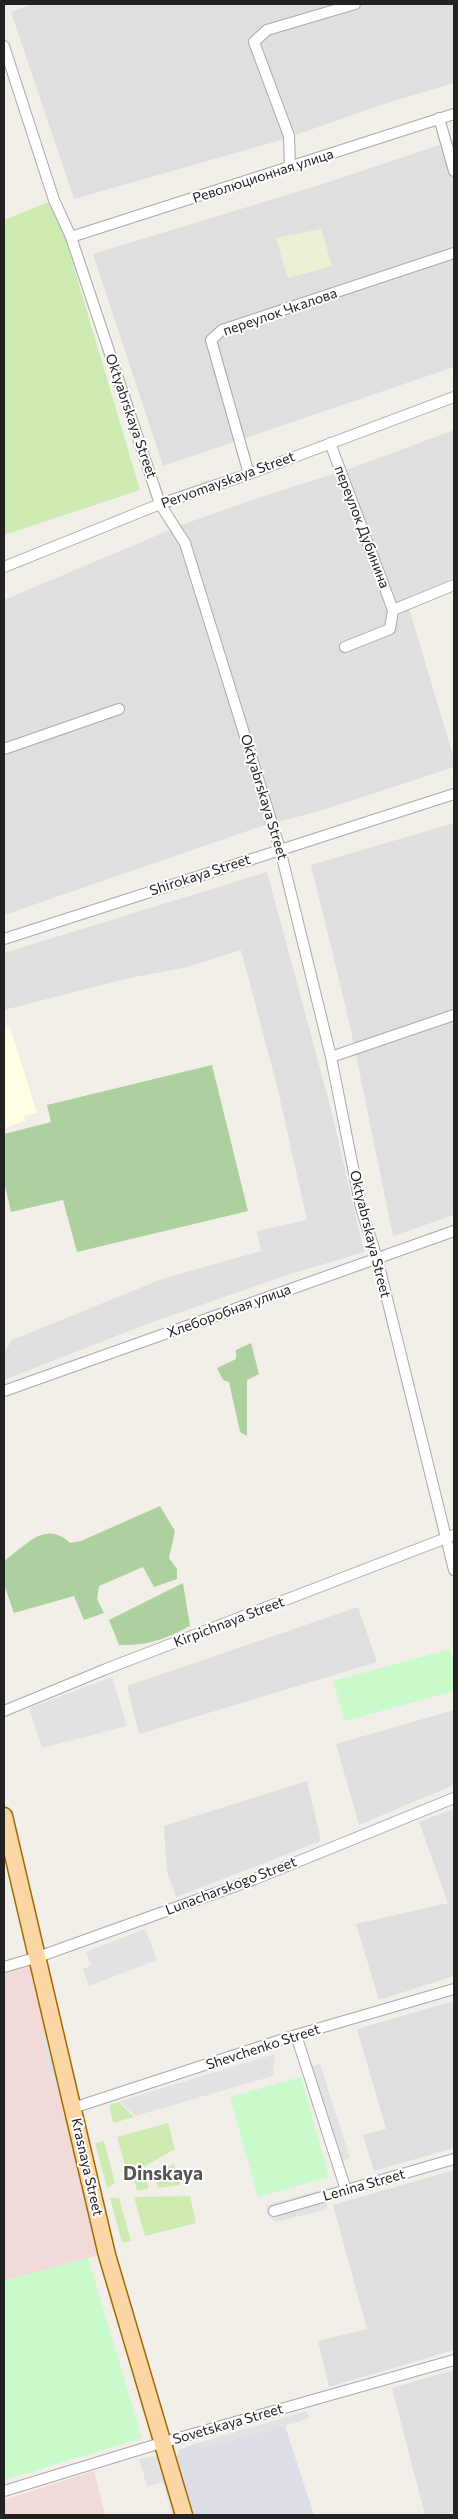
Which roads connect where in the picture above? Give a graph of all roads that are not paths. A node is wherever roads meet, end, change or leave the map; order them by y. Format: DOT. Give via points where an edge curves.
graph roads {
  1 [pos="355,4"];
  2 [pos="4,46"];
  3 [pos="454,114"];
  4 [pos="439,118"];
  5 [pos="290,168"];
  6 [pos="454,171"];
  7 [pos="71,237"];
  8 [pos="454,253"];
  9 [pos="454,397"];
  10 [pos="330,443"];
  11 [pos="249,474"];
  12 [pos="160,504"];
  13 [pos="4,567"];
  14 [pos="454,585"];
  15 [pos="393,610"];
  16 [pos="344,647"];
  17 [pos="119,709"];
  18 [pos="4,749"];
  19 [pos="454,794"];
  20 [pos="280,849"];
  21 [pos="4,939"];
  22 [pos="454,1015"];
  23 [pos="331,1057"];
  24 [pos="454,1231"];
  25 [pos="376,1258"];
  26 [pos="4,1391"];
  27 [pos="450,1537"];
  28 [pos="454,1570"];
  29 [pos="4,1711"];
  30 [pos="454,1798"];
  31 [pos="4,1816"];
  32 [pos="38,1957"];
  33 [pos="4,1966"];
  34 [pos="454,1989"];
  35 [pos="296,2035"];
  36 [pos="73,2108"];
  37 [pos="454,2159"];
  38 [pos="346,2190"];
  39 [pos="274,2212"];
  40 [pos="454,2360"];
  41 [pos="160,2443"];
  42 [pos="4,2491"];
  43 [pos="184,2515"];
  1 -- 5 [label="street" via="267,30 254,42 289,136"];
  2 -- 7 [label="street, Oktyabrskaya Street" via="54,200"];
  3 -- 4 [label="street, Революционная улица"];
  4 -- 5 [label="street, Революционная улица"];
  4 -- 6 [label="street"];
  5 -- 7 [label="street, Революционная улица"];
  7 -- 12 [label="street, Oktyabrskaya Street"];
  8 -- 11 [label="street, переулок Чкалова" via="222,330 211,340"];
  9 -- 10 [label="street, Pervomayskaya Street"];
  10 -- 11 [label="street, Pervomayskaya Street"];
  10 -- 15 [label="street, переулок Дубинина"];
  11 -- 12 [label="street, Pervomayskaya Street"];
  12 -- 13 [label="street, Pervomayskaya Street"];
  12 -- 20 [label="street, Oktyabrskaya Street" via="185,543"];
  14 -- 15 [label="street"];
  15 -- 16 [label="street" via="390,629"];
  17 -- 18 [label="street"];
  19 -- 20 [label="street, Shirokaya Street"];
  20 -- 21 [label="street, Shirokaya Street"];
  20 -- 23 [label="street, Oktyabrskaya Street"];
  22 -- 23 [label="street"];
  23 -- 25 [label="street, Oktyabrskaya Street" via="361,1208"];
  24 -- 25 [label="street, Хлеборобная улица"];
  25 -- 26 [label="street, Хлеборобная улица"];
  25 -- 27 [label="street, Oktyabrskaya Street"];
  27 -- 28 [label="street, Oktyabrskaya Street"];
  27 -- 29 [label="street, Kirpichnaya Street"];
  30 -- 32 [label="street, Lunacharskogo Street" via="255,1879"];
  31 -- 32 [label="main road, Krasnaya Street"];
  32 -- 33 [label="street, Lunacharskogo Street"];
  32 -- 36 [label="main road, Krasnaya Street"];
  34 -- 35 [label="street, Shevchenko Street"];
  35 -- 36 [label="street, Shevchenko Street"];
  35 -- 38 [label="street"];
  36 -- 41 [label="main road, Krasnaya Street" via="107,2255"];
  37 -- 38 [label="street, Lenina Street"];
  38 -- 39 [label="street, Lenina Street"];
  40 -- 41 [label="street, Sovetskaya Street"];
  41 -- 42 [label="street, Sovetskaya Street"];
  41 -- 43 [label="main road, Krasnaya Street"];
}
